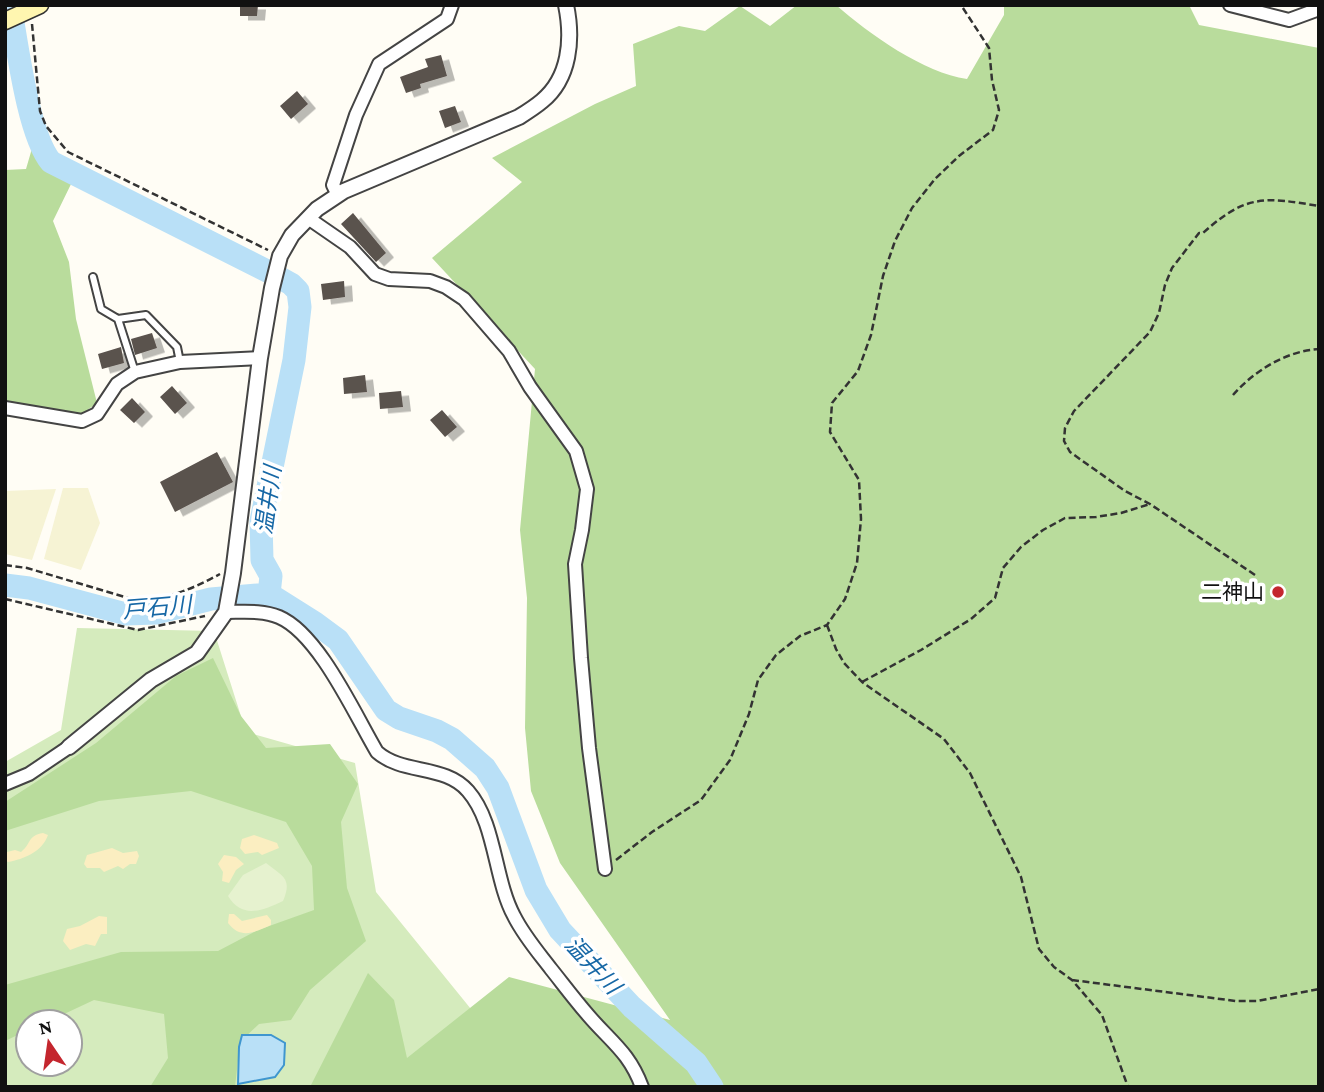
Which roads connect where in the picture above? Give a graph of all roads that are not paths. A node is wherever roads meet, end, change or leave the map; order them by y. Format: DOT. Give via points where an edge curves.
graph roads {
  1 [pos="452,5"];
  2 [pos="566,5"];
  3 [pos="1230,5"];
  4 [pos="31,9"];
  5 [pos="1319,9"];
  6 [pos="5,20"];
  7 [pos="338,194"];
  8 [pos="308,218"];
  9 [pos="93,277"];
  10 [pos="118,319"];
  11 [pos="260,358"];
  12 [pos="180,362"];
  13 [pos="135,372"];
  14 [pos="5,408"];
  15 [pos="226,612"];
  16 [pos="69,747"];
  17 [pos="5,784"];
  18 [pos="605,869"];
  19 [pos="642,1087"];
  1 -- 7 [label="street" via="446,19 379,64 340,159 333,186"];
  2 -- 7 [label="street" via="569,57 543,101 519,117"];
  3 -- 5 [label="street" via="1289,20"];
  4 -- 6 [label="main road"];
  7 -- 8 [label="street"];
  8 -- 11 [label="street" via="280,258"];
  8 -- 18 [label="street" via="350,247 375,274 430,281 477,310 576,451 587,489 575,564 578,617"];
  9 -- 10 [label="lane" via="101,309"];
  10 -- 12 [label="lane" via="146,315 177,347"];
  10 -- 13 [label="lane"];
  11 -- 12 [label="street"];
  11 -- 15 [label="street"];
  12 -- 13 [label="street"];
  13 -- 14 [label="street" via="117,384 97,414 82,421"];
  15 -- 16 [label="street" via="197,653 151,680"];
  15 -- 19 [label="street" via="260,611 293,626 316,649 377,752 387,761 445,775 469,792 484,822 514,917 588,1016 622,1050"];
  16 -- 17 [label="street"];
}
